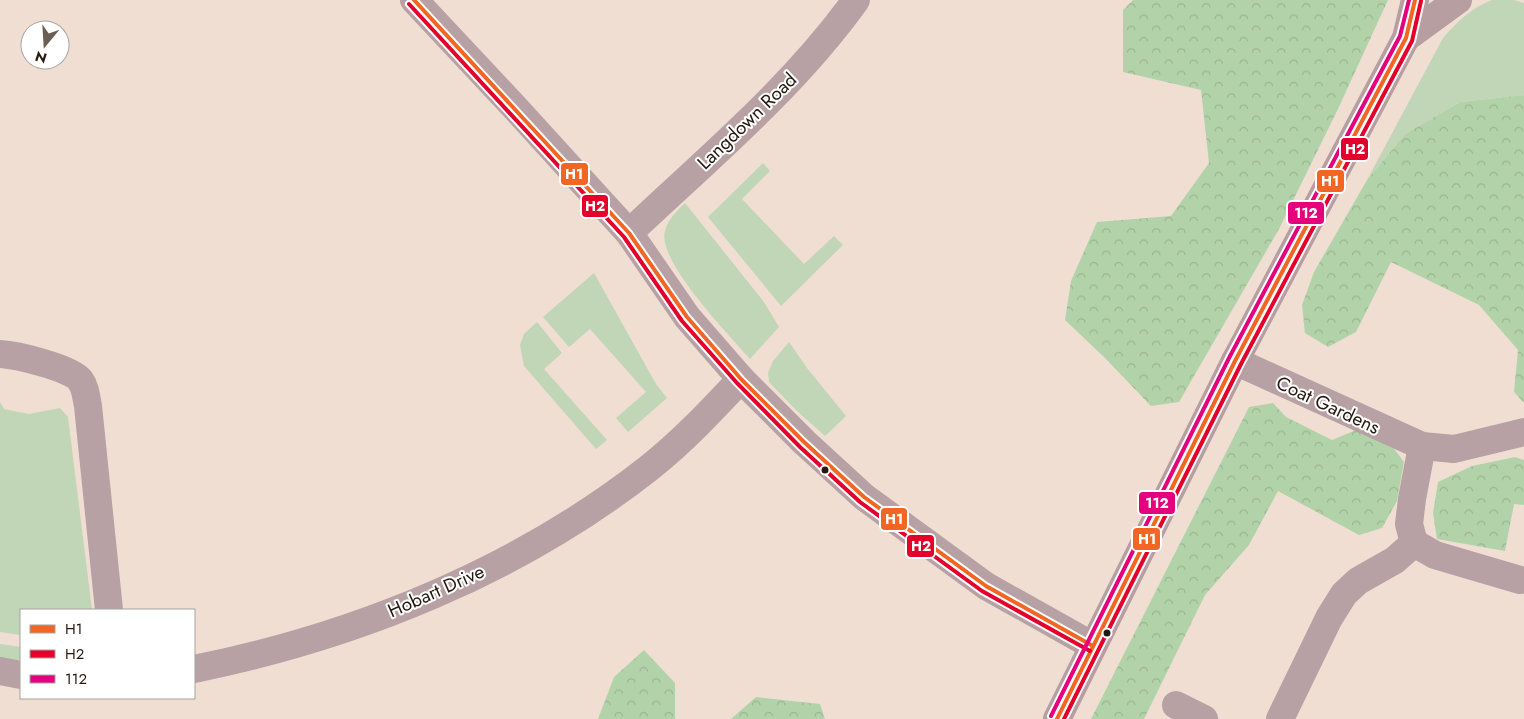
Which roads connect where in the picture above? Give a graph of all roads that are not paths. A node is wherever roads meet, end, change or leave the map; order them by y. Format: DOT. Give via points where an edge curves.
graph roads {
  1 [pos="414,0"];
  2 [pos="856,0"];
  3 [pos="1415,0"];
  4 [pos="1458,0"];
  5 [pos="1406,38"];
  6 [pos="629,234"];
  7 [pos="0,354"];
  8 [pos="1235,361"];
  9 [pos="741,379"];
  10 [pos="1524,432"];
  11 [pos="1422,446"];
  12 [pos="1414,543"];
  13 [pos="1520,580"];
  14 [pos="109,609"];
  15 [pos="1093,646"];
  16 [pos="195,668"];
  17 [pos="0,671"];
  18 [pos="20,675"];
  19 [pos="1176,705"];
  20 [pos="1057,719"];
  21 [pos="1204,719"];
  22 [pos="1280,719"];
  1 -- 6 [label="street"];
  2 -- 6 [label="street, Langdown Road" via="779,92"];
  3 -- 5 [label="street"];
  4 -- 5 [label="street"];
  5 -- 8 [label="street"];
  6 -- 9 [label="street" via="687,317"];
  7 -- 14 [label="street" via="71,372 84,386"];
  8 -- 11 [label="street, Coat Gardens"];
  8 -- 15 [label="street"];
  9 -- 15 [label="street" via="864,496 986,586"];
  9 -- 16 [label="street, Hobart Drive" via="699,424 649,468 599,505 539,542 435,594 386,614 288,646"];
  10 -- 11 [label="street, Coat Gardens" via="1454,449"];
  11 -- 12 [label="street" via="1409,524"];
  12 -- 13 [label="street" via="1435,555"];
  12 -- 22 [label="street" via="1395,560 1358,581 1344,594"];
  15 -- 20 [label="street"];
  17 -- 18 [label="street"];
  19 -- 21 [label="street"];
}
